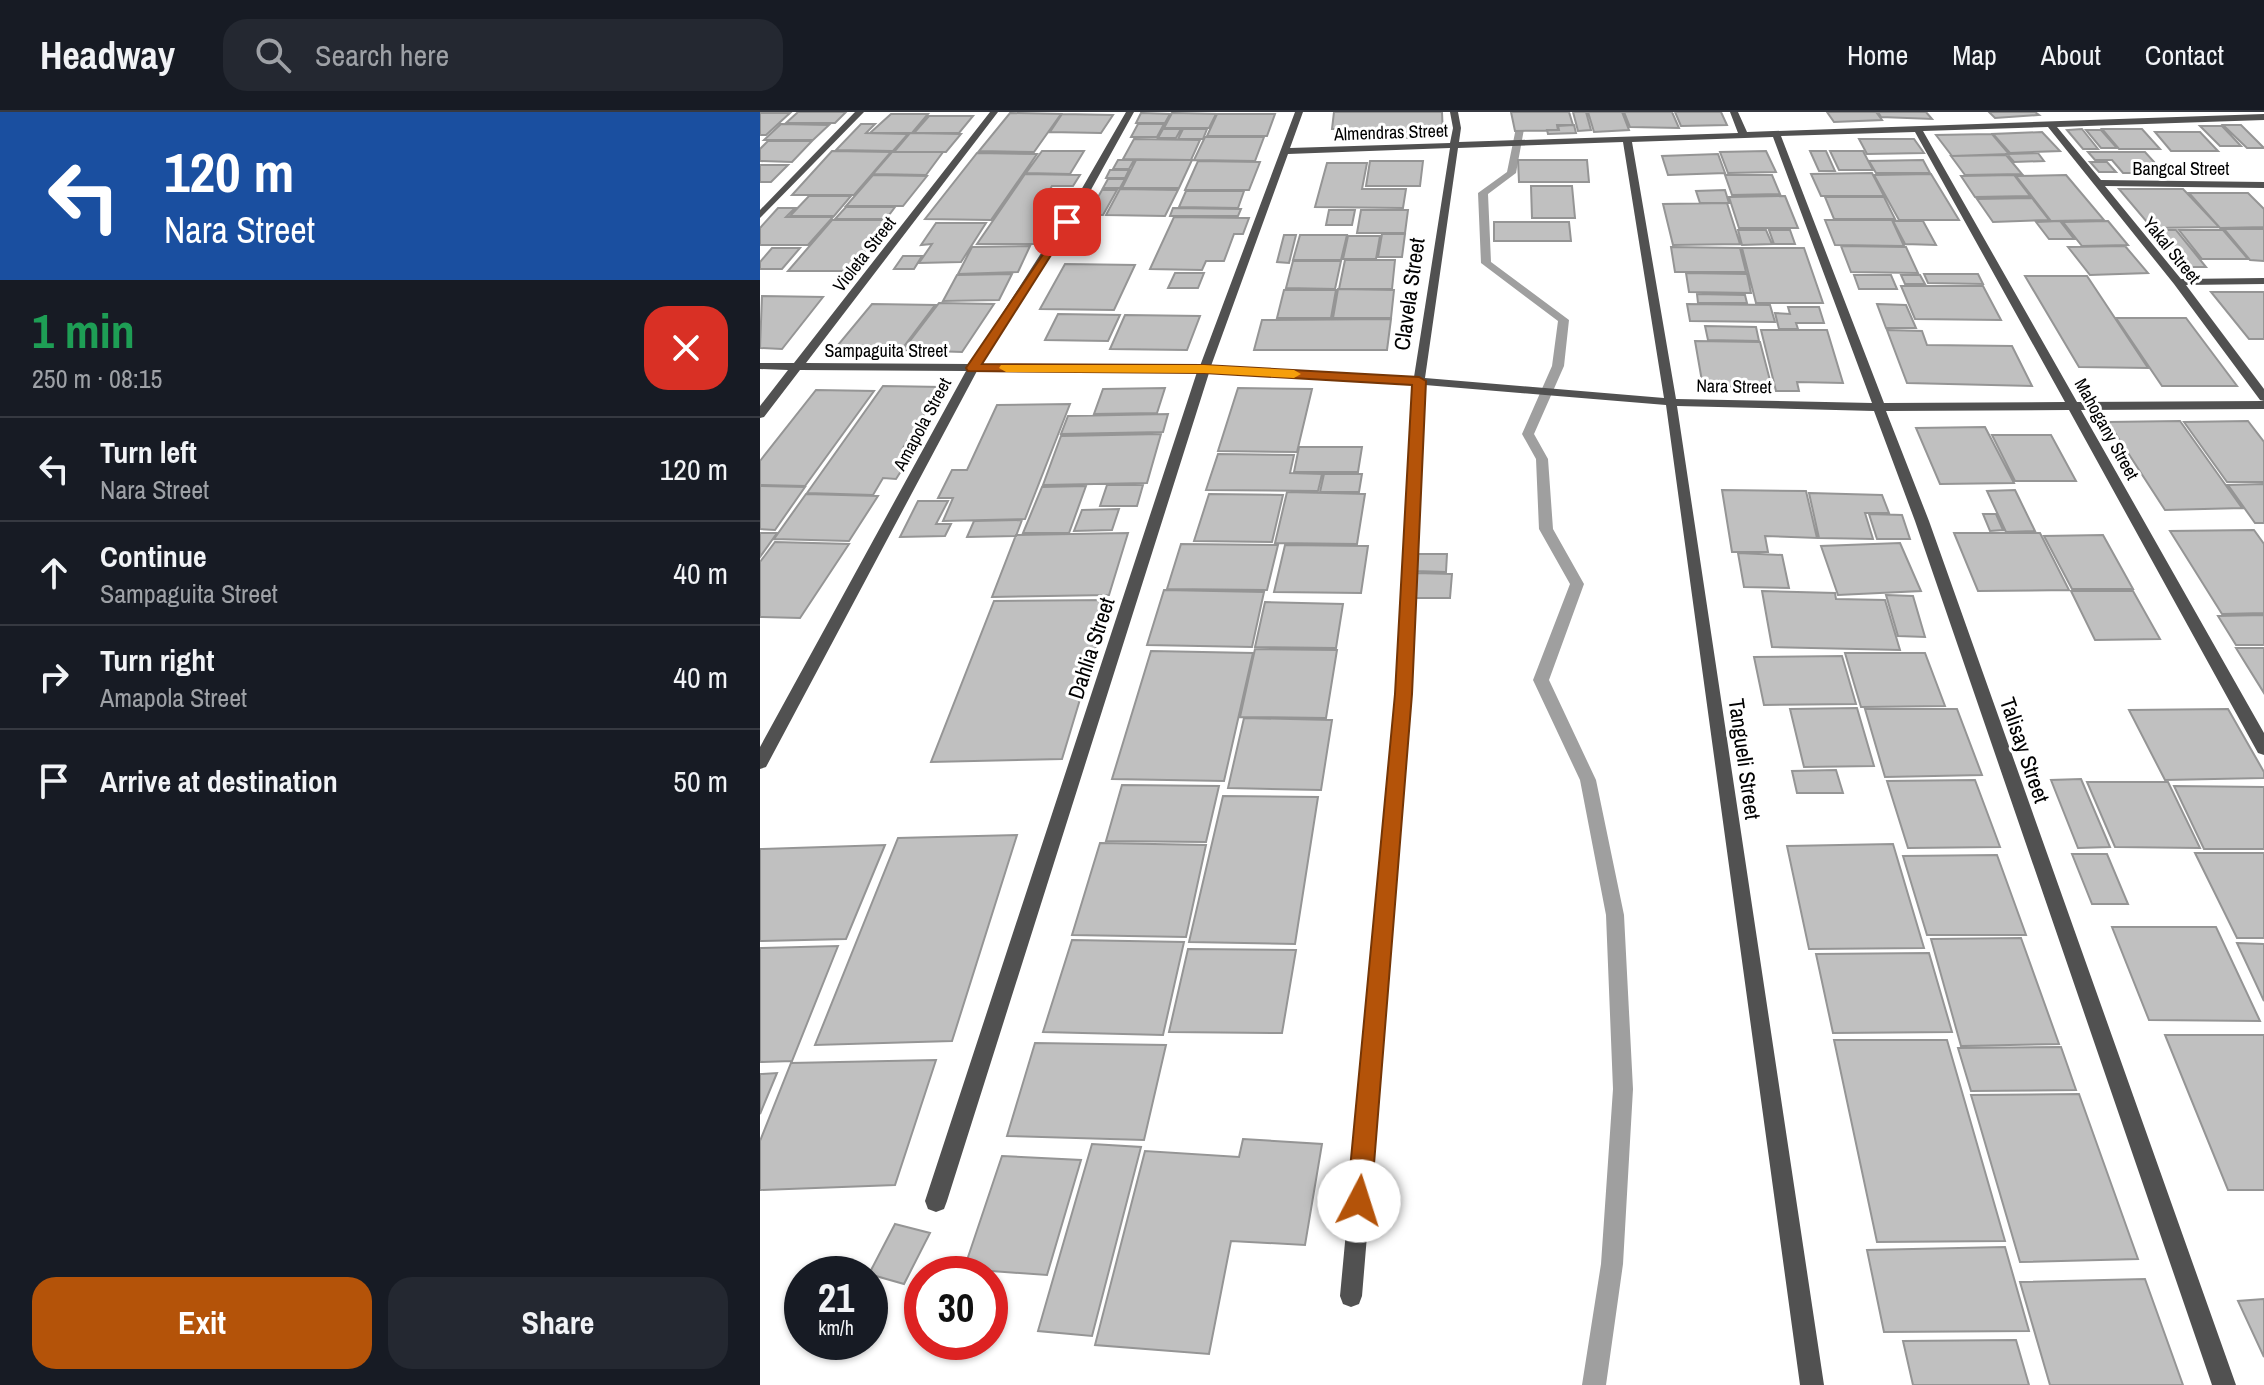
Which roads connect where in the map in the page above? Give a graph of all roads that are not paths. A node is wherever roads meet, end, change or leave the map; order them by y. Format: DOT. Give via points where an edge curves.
graph roads {
  1 [pos="860,112"];
  2 [pos="994,112"];
  3 [pos="1130,112"];
  4 [pos="1299,112"];
  5 [pos="1454,112"];
  6 [pos="1734,112"];
  7 [pos="2264,117"];
  8 [pos="2051,125"];
  9 [pos="1917,128"];
  10 [pos="1743,134"];
  11 [pos="1776,134"];
  12 [pos="1627,140"];
  13 [pos="1453,146"];
  14 [pos="1287,151"];
  15 [pos="2098,183"];
  16 [pos="2264,185"];
  17 [pos="760,215"];
  18 [pos="2264,281"];
  19 [pos="2178,282"];
  20 [pos="760,366"];
  21 [pos="797,368"];
  22 [pos="973,368"];
  23 [pos="1204,369"];
  24 [pos="1419,381"];
  25 [pos="2264,397"];
  26 [pos="1671,402"];
  27 [pos="2264,405"];
  28 [pos="1879,407"];
  29 [pos="2074,407"];
  30 [pos="760,414"];
  31 [pos="2264,748"];
  32 [pos="760,762"];
  33 [pos="936,1201"];
  34 [pos="1351,1296"];
  35 [pos="1812,1385"];
  36 [pos="2224,1385"];
  1 -- 17 [label="street"];
  2 -- 21 [label="street, Violeta Street"];
  3 -- 22 [label="street, Amapola Street"];
  4 -- 14 [label="street, Dahlia Street"];
  5 -- 13 [label="street, Clavela Street"];
  6 -- 10 [label="street"];
  7 -- 8 [label="street, Almendras Street"];
  8 -- 9 [label="street, Almendras Street"];
  8 -- 15 [label="street, Yakal Street"];
  9 -- 11 [label="street, Almendras Street"];
  9 -- 29 [label="street, Mahogany Street"];
  10 -- 11 [label="street, Almendras Street"];
  10 -- 12 [label="street, Almendras Street"];
  11 -- 28 [label="street, Talisay Street"];
  12 -- 13 [label="street, Almendras Street"];
  12 -- 26 [label="street, Tangueli Street"];
  13 -- 14 [label="street, Almendras Street"];
  13 -- 24 [label="street, Clavela Street"];
  14 -- 23 [label="street, Dahlia Street"];
  15 -- 16 [label="street, Bangcal Street"];
  15 -- 19 [label="street, Yakal Street"];
  18 -- 19 [label="street"];
  19 -- 25 [label="street, Yakal Street"];
  20 -- 21 [label="street, Sampaguita Street"];
  21 -- 22 [label="street, Sampaguita Street"];
  21 -- 30 [label="street, Violeta Street"];
  22 -- 23 [label="street, Sampaguita Street"];
  22 -- 32 [label="street, Amapola Street"];
  23 -- 24 [label="street, Nara Street"];
  23 -- 33 [label="street, Dahlia Street"];
  24 -- 26 [label="street, Nara Street"];
  24 -- 34 [label="street, Clavela Street" via="1404,694"];
  26 -- 28 [label="street, Nara Street"];
  26 -- 35 [label="street, Tangueli Street"];
  27 -- 29 [label="street, Nara Street"];
  28 -- 29 [label="street, Nara Street"];
  28 -- 36 [label="street, Talisay Street"];
  29 -- 31 [label="street, Mahogany Street"];
}
